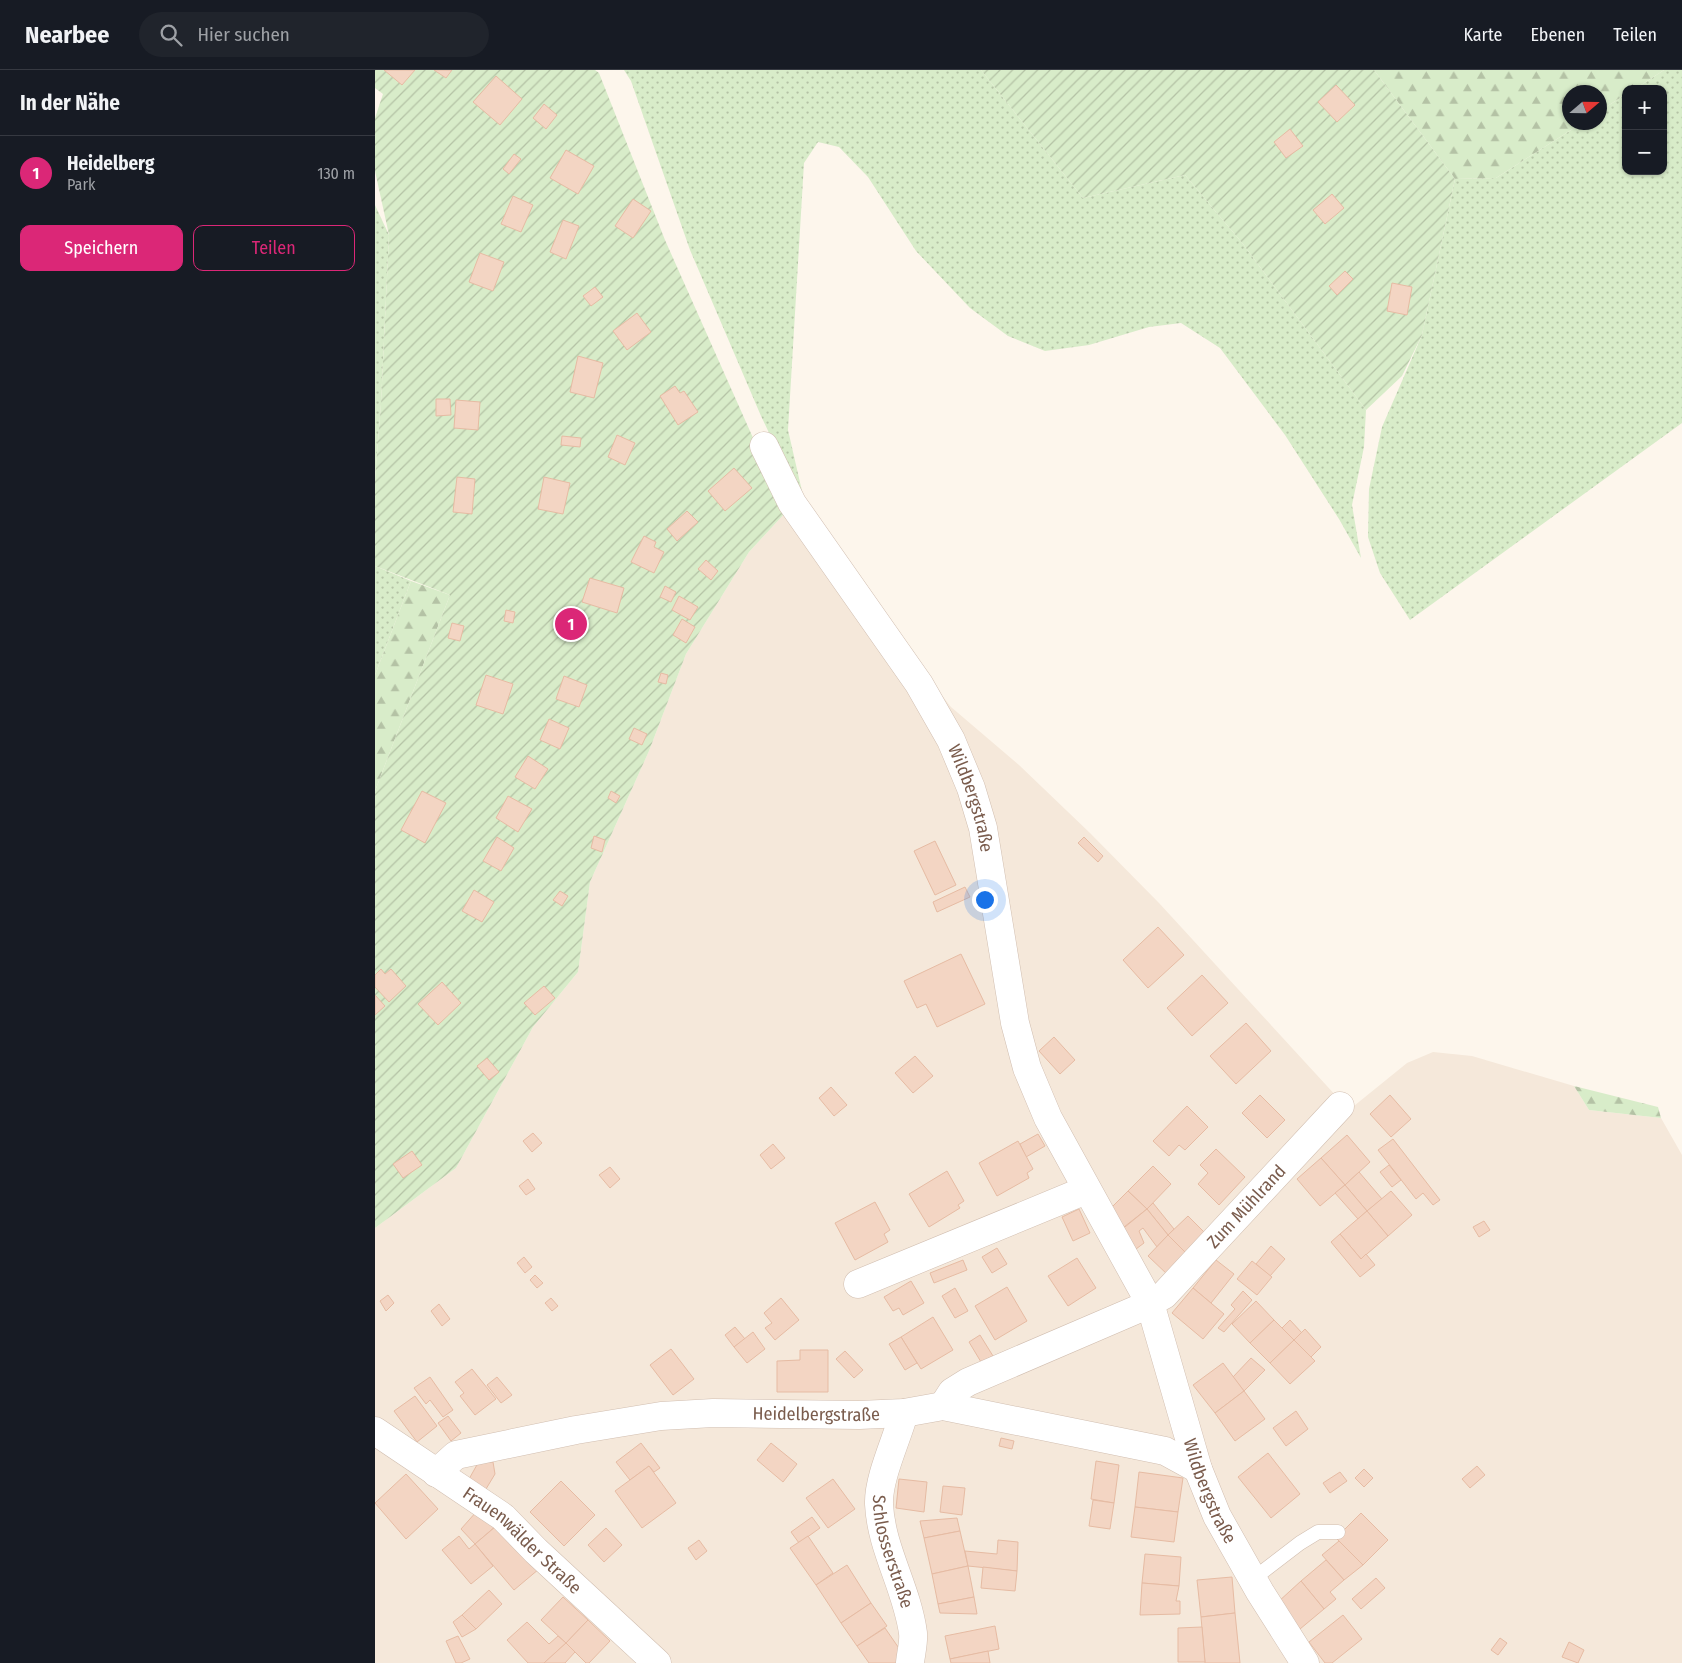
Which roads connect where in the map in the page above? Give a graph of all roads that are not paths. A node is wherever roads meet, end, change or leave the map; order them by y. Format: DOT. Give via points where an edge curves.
graph roads {
  1 [pos="764,446"];
  2 [pos="1340,1106"];
  3 [pos="1086,1190"];
  4 [pos="858,1284"];
  5 [pos="1150,1303"];
  6 [pos="943,1406"];
  7 [pos="904,1413"];
  8 [pos="375,1431"];
  9 [pos="1197,1469"];
  10 [pos="436,1473"];
  11 [pos="1338,1532"];
  12 [pos="1253,1579"];
  13 [pos="657,1663"];
  14 [pos="910,1663"];
  15 [pos="1305,1663"];
  1 -- 3 [label="street, Wildbergstraße" via="792,503 919,684 951,740 983,828 1015,1023 1027,1068 1048,1118"];
  2 -- 5 [label="street, Zum Mühlrand" via="1164,1295"];
  3 -- 4 [label="street"];
  3 -- 5 [label="street, Wildbergstraße"];
  5 -- 6 [label="street" via="968,1382 953,1392"];
  5 -- 9 [label="street, Wildbergstraße"];
  6 -- 7 [label="street, Heidelbergstraße"];
  6 -- 9 [label="street, Heidelbergstraße" via="1165,1450"];
  7 -- 10 [label="street, Heidelbergstraße" via="661,1416 456,1455"];
  7 -- 14 [label="street, Schlosserstraße" via="887,1464 879,1502 882,1530 907,1602 913,1634"];
  8 -- 10 [label="street, Frauenwälder Straße"];
  9 -- 12 [label="street, Wildbergstraße" via="1217,1516"];
  10 -- 13 [label="street, Frauenwälder Straße" via="503,1517"];
  11 -- 12 [label="lane" via="1318,1532"];
  12 -- 15 [label="street, Wildbergstraße"];
}
